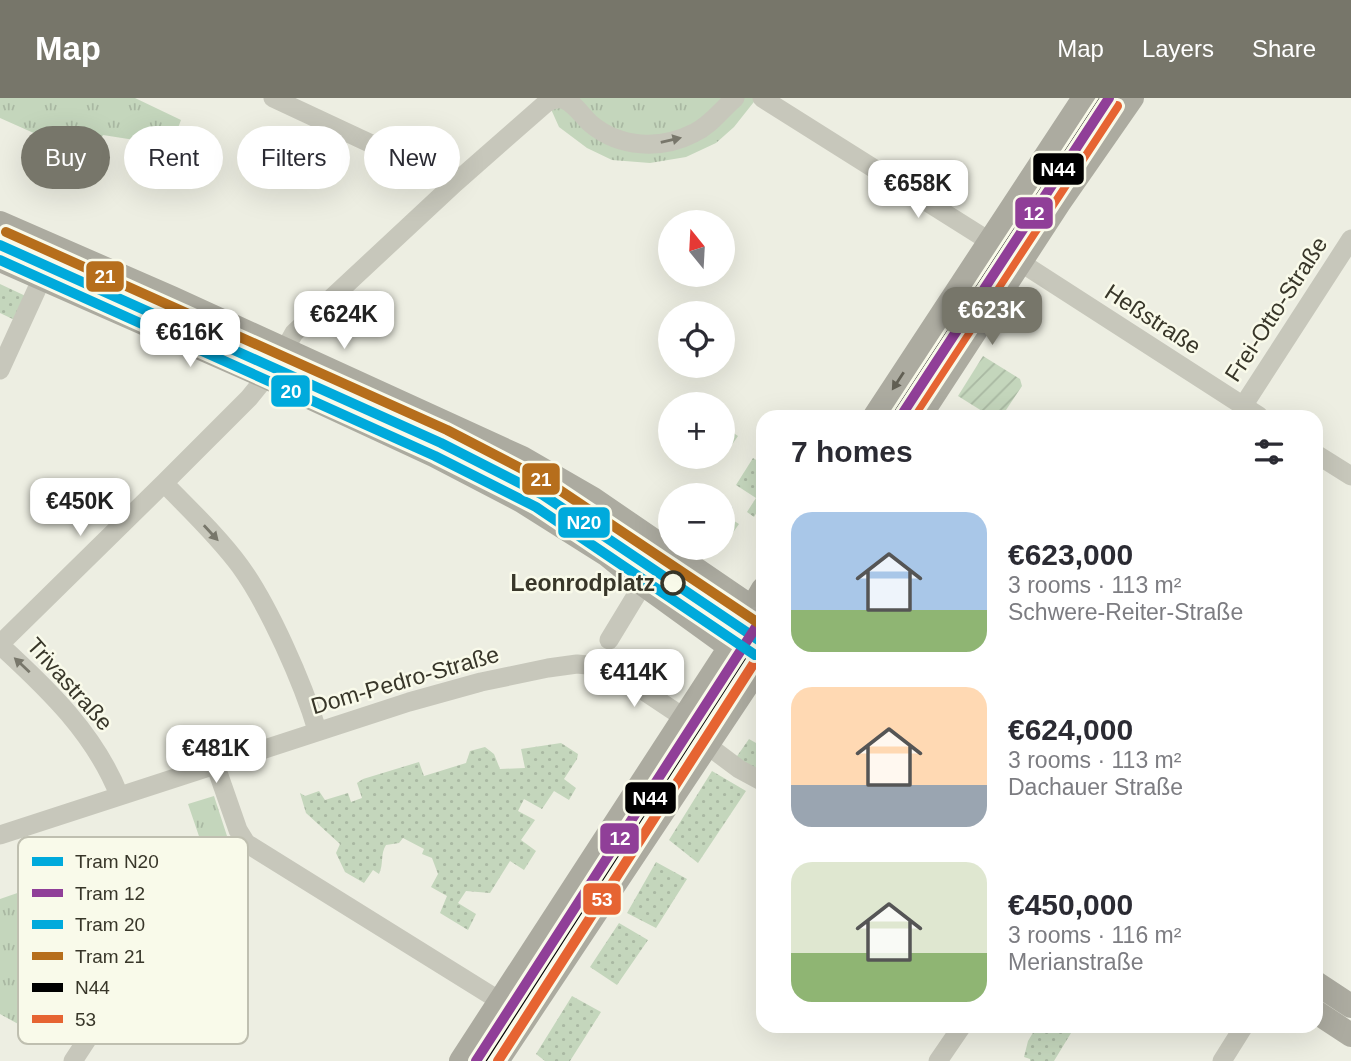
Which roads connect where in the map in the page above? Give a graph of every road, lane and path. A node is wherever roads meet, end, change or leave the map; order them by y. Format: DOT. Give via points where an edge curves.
graph roads {
  1 [pos="273,98"];
  2 [pos="735,98"];
  3 [pos="762,98"];
  4 [pos="1084,98"];
  5 [pos="1132,98"];
  6 [pos="560,99"];
  7 [pos="364,140"];
  8 [pos="460,179"];
  9 [pos="449,189"];
  10 [pos="0,223"];
  11 [pos="1351,239"];
  12 [pos="989,241"];
  13 [pos="0,260"];
  14 [pos="1020,262"];
  15 [pos="42,278"];
  16 [pos="285,349"];
  17 [pos="0,370"];
  18 [pos="266,377"];
  19 [pos="879,410"];
  20 [pos="924,410"];
  21 [pos="1249,410"];
  22 [pos="1252,410"];
  23 [pos="1323,459"];
  24 [pos="1351,477"];
  25 [pos="164,483"];
  26 [pos="643,584"];
  27 [pos="756,601"];
  28 [pos="756,608"];
  29 [pos="0,644"];
  30 [pos="730,647"];
  31 [pos="756,661"];
  32 [pos="608,667"];
  33 [pos="756,673"];
  34 [pos="683,717"];
  35 [pos="317,730"];
  36 [pos="706,745"];
  37 [pos="215,764"];
  38 [pos="756,778"];
  39 [pos="119,796"];
  40 [pos="0,835"];
  41 [pos="242,837"];
  42 [pos="248,844"];
  43 [pos="1323,988"];
  44 [pos="500,1001"];
  45 [pos="1351,1006"];
  46 [pos="1323,1017"];
  47 [pos="957,1033"];
  48 [pos="1240,1033"];
  49 [pos="1351,1035"];
  50 [pos="84,1044"];
  51 [pos="73,1061"];
  52 [pos="461,1061"];
  53 [pos="497,1061"];
  54 [pos="938,1061"];
  55 [pos="1222,1061"];
  1 -- 7 [label="street"];
  6 -- 2 [label="street, one-way" via="592,125 636,144 677,141 695,133"];
  3 -- 12 [label="street"];
  4 -- 12 [label="main road"];
  5 -- 14 [label="main road"];
  6 -- 8 [label="street" via="546,103"];
  9 -- 16 [label="street" via="294,333"];
  10 -- 16 [label="main road"];
  11 -- 22 [label="street, Frei-Otto-Straße"];
  12 -- 19 [label="main road, one-way"];
  13 -- 15 [label="main road"];
  14 -- 20 [label="main road"];
  14 -- 21 [label="street, Heßstraße"];
  15 -- 17 [label="street"];
  15 -- 18 [label="main road"];
  16 -- 27 [label="main road" via="522,458"];
  18 -- 25 [label="street"];
  18 -- 26 [label="main road" via="522,501 606,554"];
  23 -- 24 [label="street"];
  25 -- 29 [label="street"];
  25 -- 35 [label="street, one-way" via="241,567 273,624"];
  26 -- 30 [label="main road"];
  26 -- 32 [label="street" via="609,643"];
  28 -- 30 [label="main road"];
  39 -- 29 [label="street, Trivastraße, one-way" via="105,763 80,727"];
  30 -- 31 [label="main road"];
  30 -- 34 [label="main road"];
  32 -- 34 [label="street"];
  32 -- 35 [label="street, Dom-Pedro-Straße" via="571,665 481,682"];
  33 -- 36 [label="main road"];
  34 -- 44 [label="main road"];
  35 -- 37 [label="street, Dom-Pedro-Straße"];
  36 -- 38 [label="street"];
  36 -- 53 [label="main road"];
  37 -- 39 [label="street, Dom-Pedro-Straße"];
  37 -- 41 [label="street"];
  39 -- 40 [label="street, Dom-Pedro-Straße"];
  42 -- 44 [label="street"];
  43 -- 45 [label="main road"];
  44 -- 52 [label="main road"];
  46 -- 49 [label="main road"];
  47 -- 54 [label="street"];
  48 -- 55 [label="street"];
  50 -- 51 [label="street"];
}
